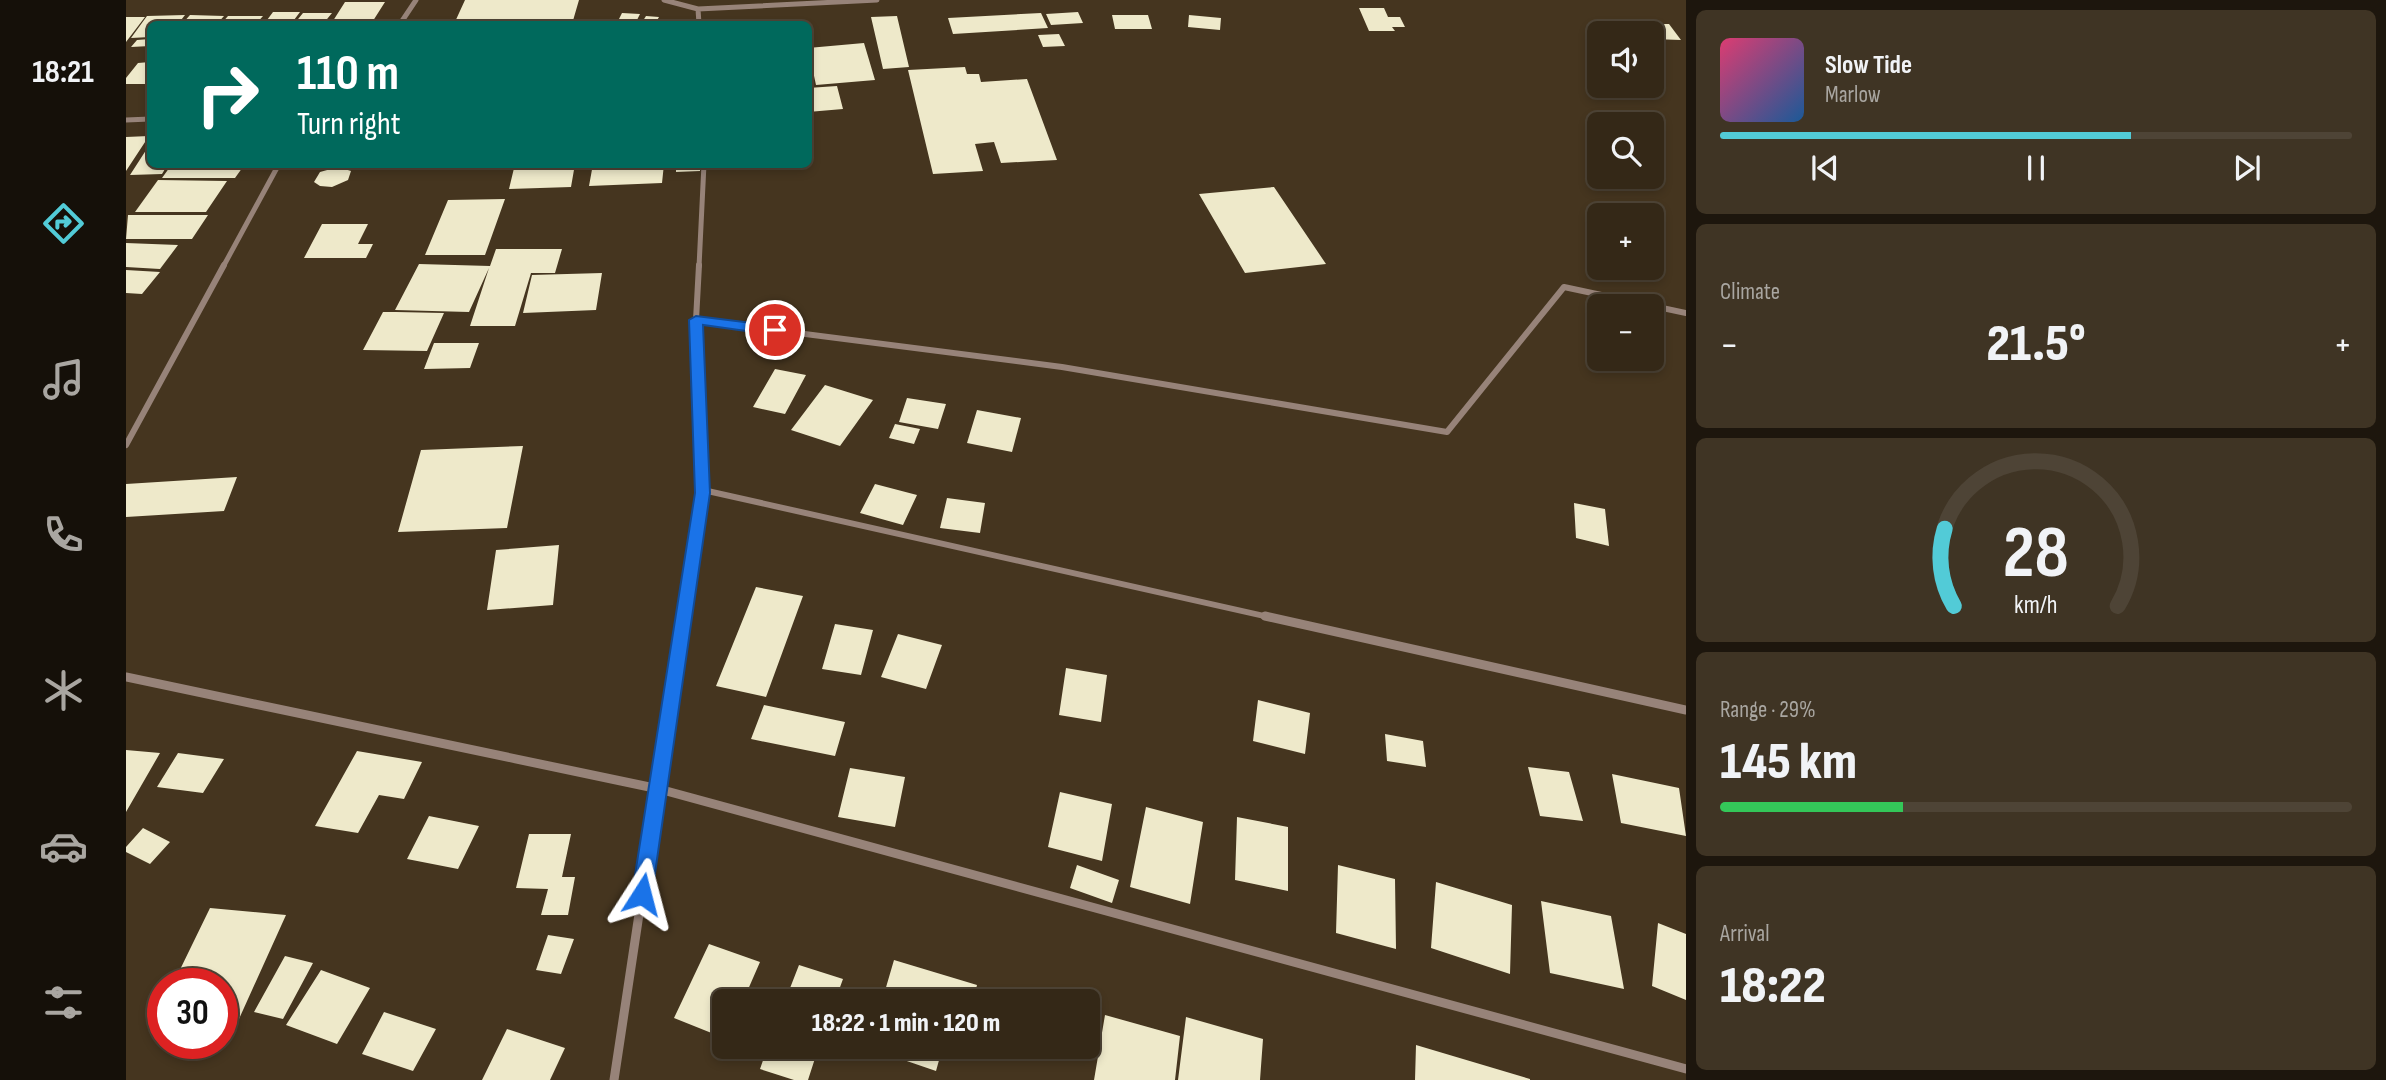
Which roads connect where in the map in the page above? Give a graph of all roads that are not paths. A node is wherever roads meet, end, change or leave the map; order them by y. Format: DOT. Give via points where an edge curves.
graph roads {
  1 [pos="416,0"];
  2 [pos="664,0"];
  3 [pos="877,0"];
  4 [pos="698,9"];
  5 [pos="402,21"];
  6 [pos="699,21"];
  7 [pos="147,119"];
  8 [pos="126,120"];
  9 [pos="277,168"];
  10 [pos="704,168"];
  11 [pos="1686,313"];
  12 [pos="696,320"];
  13 [pos="126,445"];
  14 [pos="703,490"];
  15 [pos="126,677"];
  16 [pos="1686,710"];
  17 [pos="659,789"];
  18 [pos="1686,1069"];
  19 [pos="614,1080"];
  1 -- 5 [label="street"];
  2 -- 4 [label="street"];
  3 -- 4 [label="street"];
  4 -- 6 [label="street"];
  7 -- 8 [label="street"];
  9 -- 13 [label="street"];
  10 -- 12 [label="street"];
  11 -- 12 [label="street" via="1564,288 1447,432 1062,367"];
  12 -- 14 [label="street"];
  14 -- 16 [label="street"];
  14 -- 17 [label="street"];
  15 -- 17 [label="street"];
  17 -- 18 [label="street"];
  17 -- 19 [label="street"];
}
